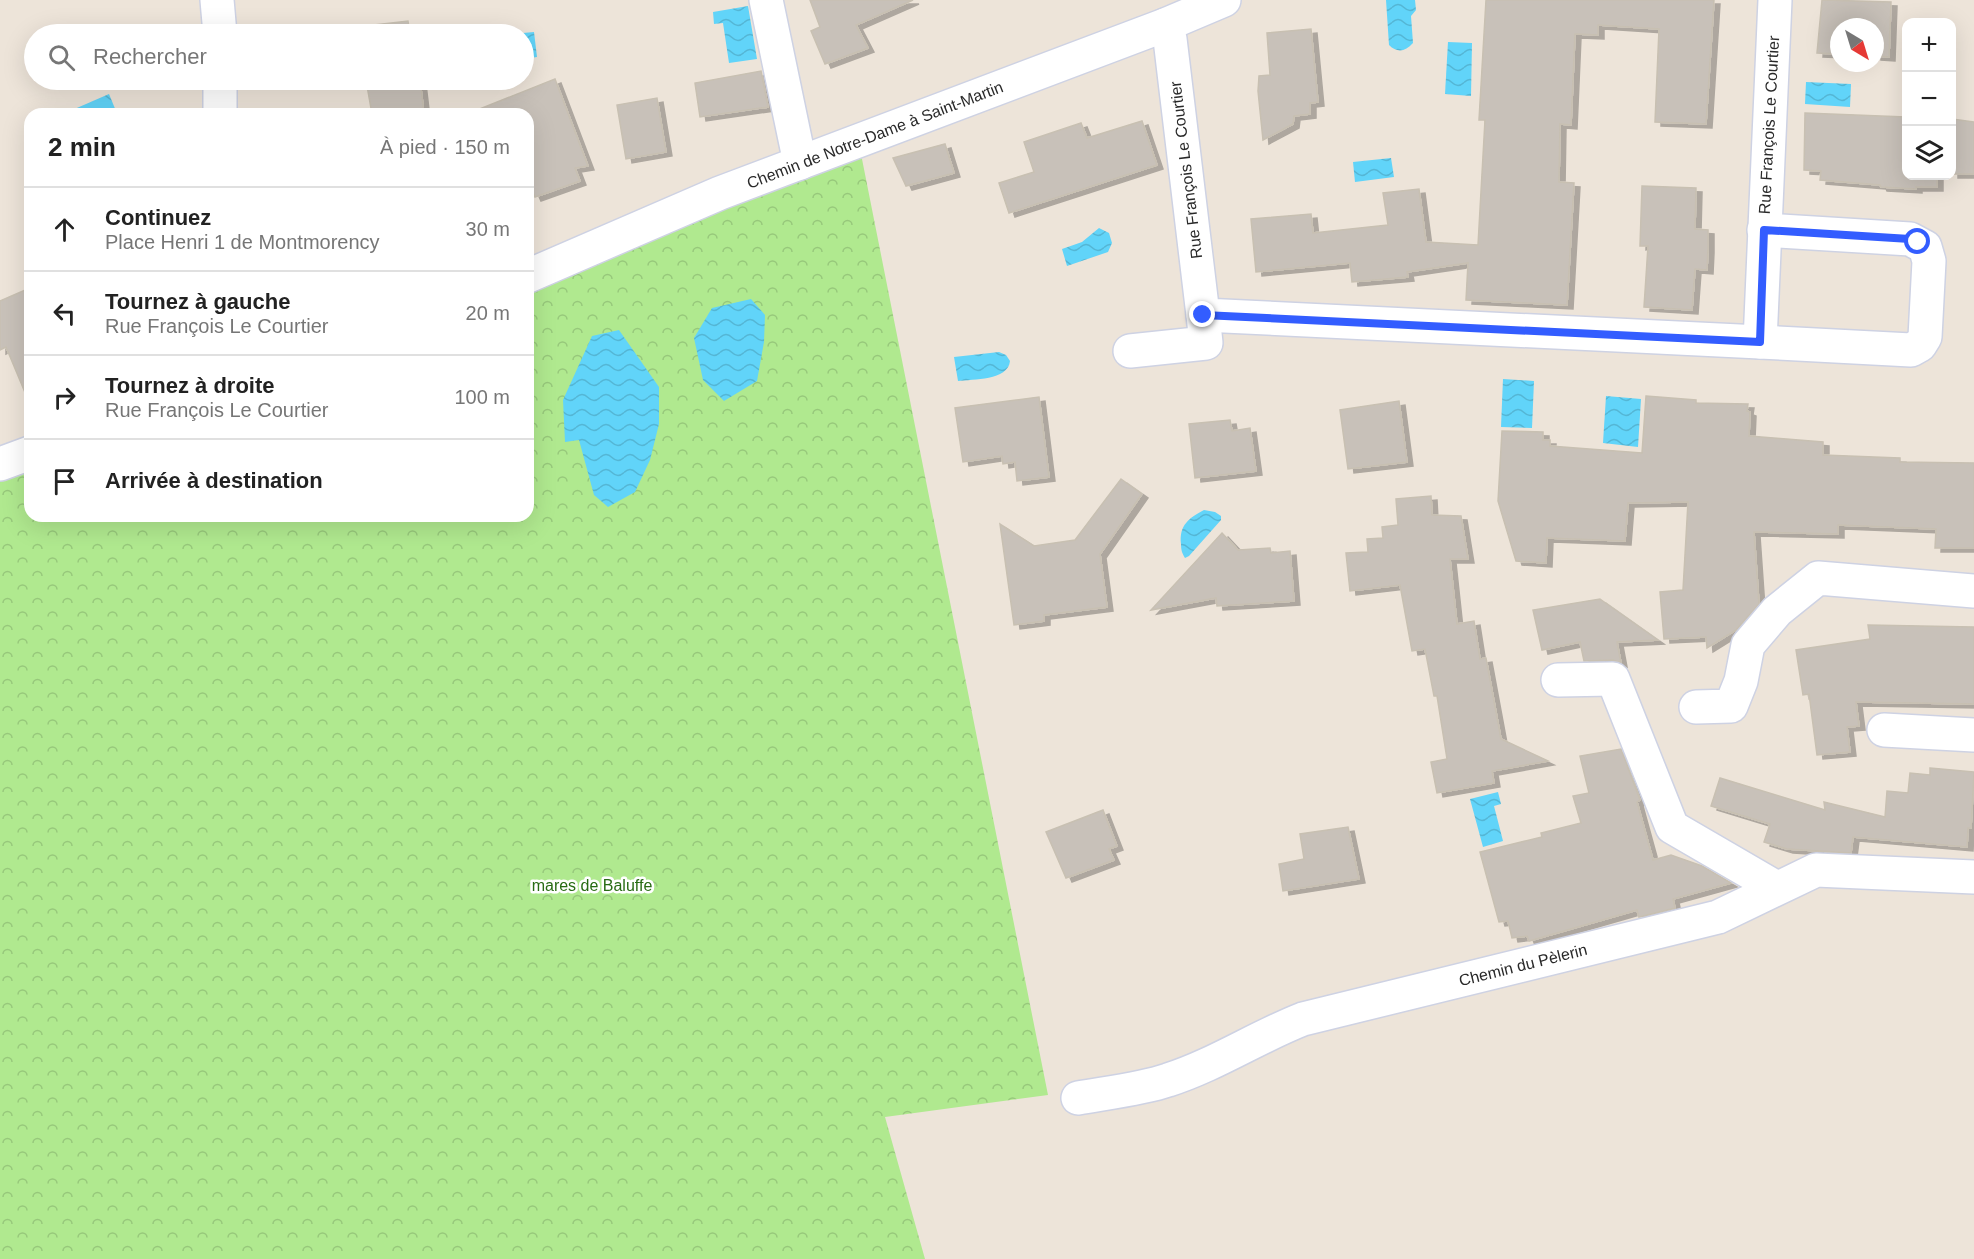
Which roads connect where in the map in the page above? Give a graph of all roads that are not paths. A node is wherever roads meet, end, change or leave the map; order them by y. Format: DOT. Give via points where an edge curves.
graph roads {
  1 [pos="217,0"];
  2 [pos="766,0"];
  3 [pos="1224,0"];
  4 [pos="1775,0"];
  5 [pos="219,24"];
  6 [pos="1165,25"];
  7 [pos="220,90"];
  8 [pos="220,108"];
  9 [pos="800,163"];
  10 [pos="1764,230"];
  11 [pos="534,273"];
  12 [pos="1203,315"];
  13 [pos="1760,342"];
  14 [pos="1130,351"];
  15 [pos="24,455"];
  16 [pos="0,464"];
  17 [pos="1974,591"];
  18 [pos="1557,680"];
  19 [pos="1696,707"];
  20 [pos="1884,730"];
  21 [pos="1974,735"];
  22 [pos="1974,877"];
  23 [pos="1777,888"];
  24 [pos="1078,1098"];
  1 -- 5 [label="street"];
  2 -- 9 [label="street"];
  3 -- 6 [label="street, Chemin de Notre-Dame à Saint-Martin"];
  4 -- 10 [label="street, Rue François Le Courtier"];
  6 -- 9 [label="street, Chemin de Notre-Dame à Saint-Martin"];
  6 -- 12 [label="street, Rue François Le Courtier" via="1170,39"];
  7 -- 8 [label="street"];
  9 -- 11 [label="street, Chemin de Notre-Dame à Saint-Martin"];
  10 -- 13 [label="street, Rue François Le Courtier"];
  10 -- 13 [label="street" via="1910,239 1925,247 1929,261 1925,337 1916,348"];
  12 -- 13 [label="street"];
  12 -- 14 [label="street, Rue François Le Courtier" via="1206,342"];
  15 -- 16 [label="street"];
  17 -- 19 [label="street" via="1818,578 1777,611 1748,645 1731,706"];
  18 -- 23 [label="street" via="1613,679 1672,827"];
  20 -- 21 [label="street"];
  22 -- 23 [label="street, Chemin du Pèlerin" via="1816,870"];
  23 -- 24 [label="street, Chemin du Pèlerin" via="1718,917 1303,1019 1168,1081"];
}
